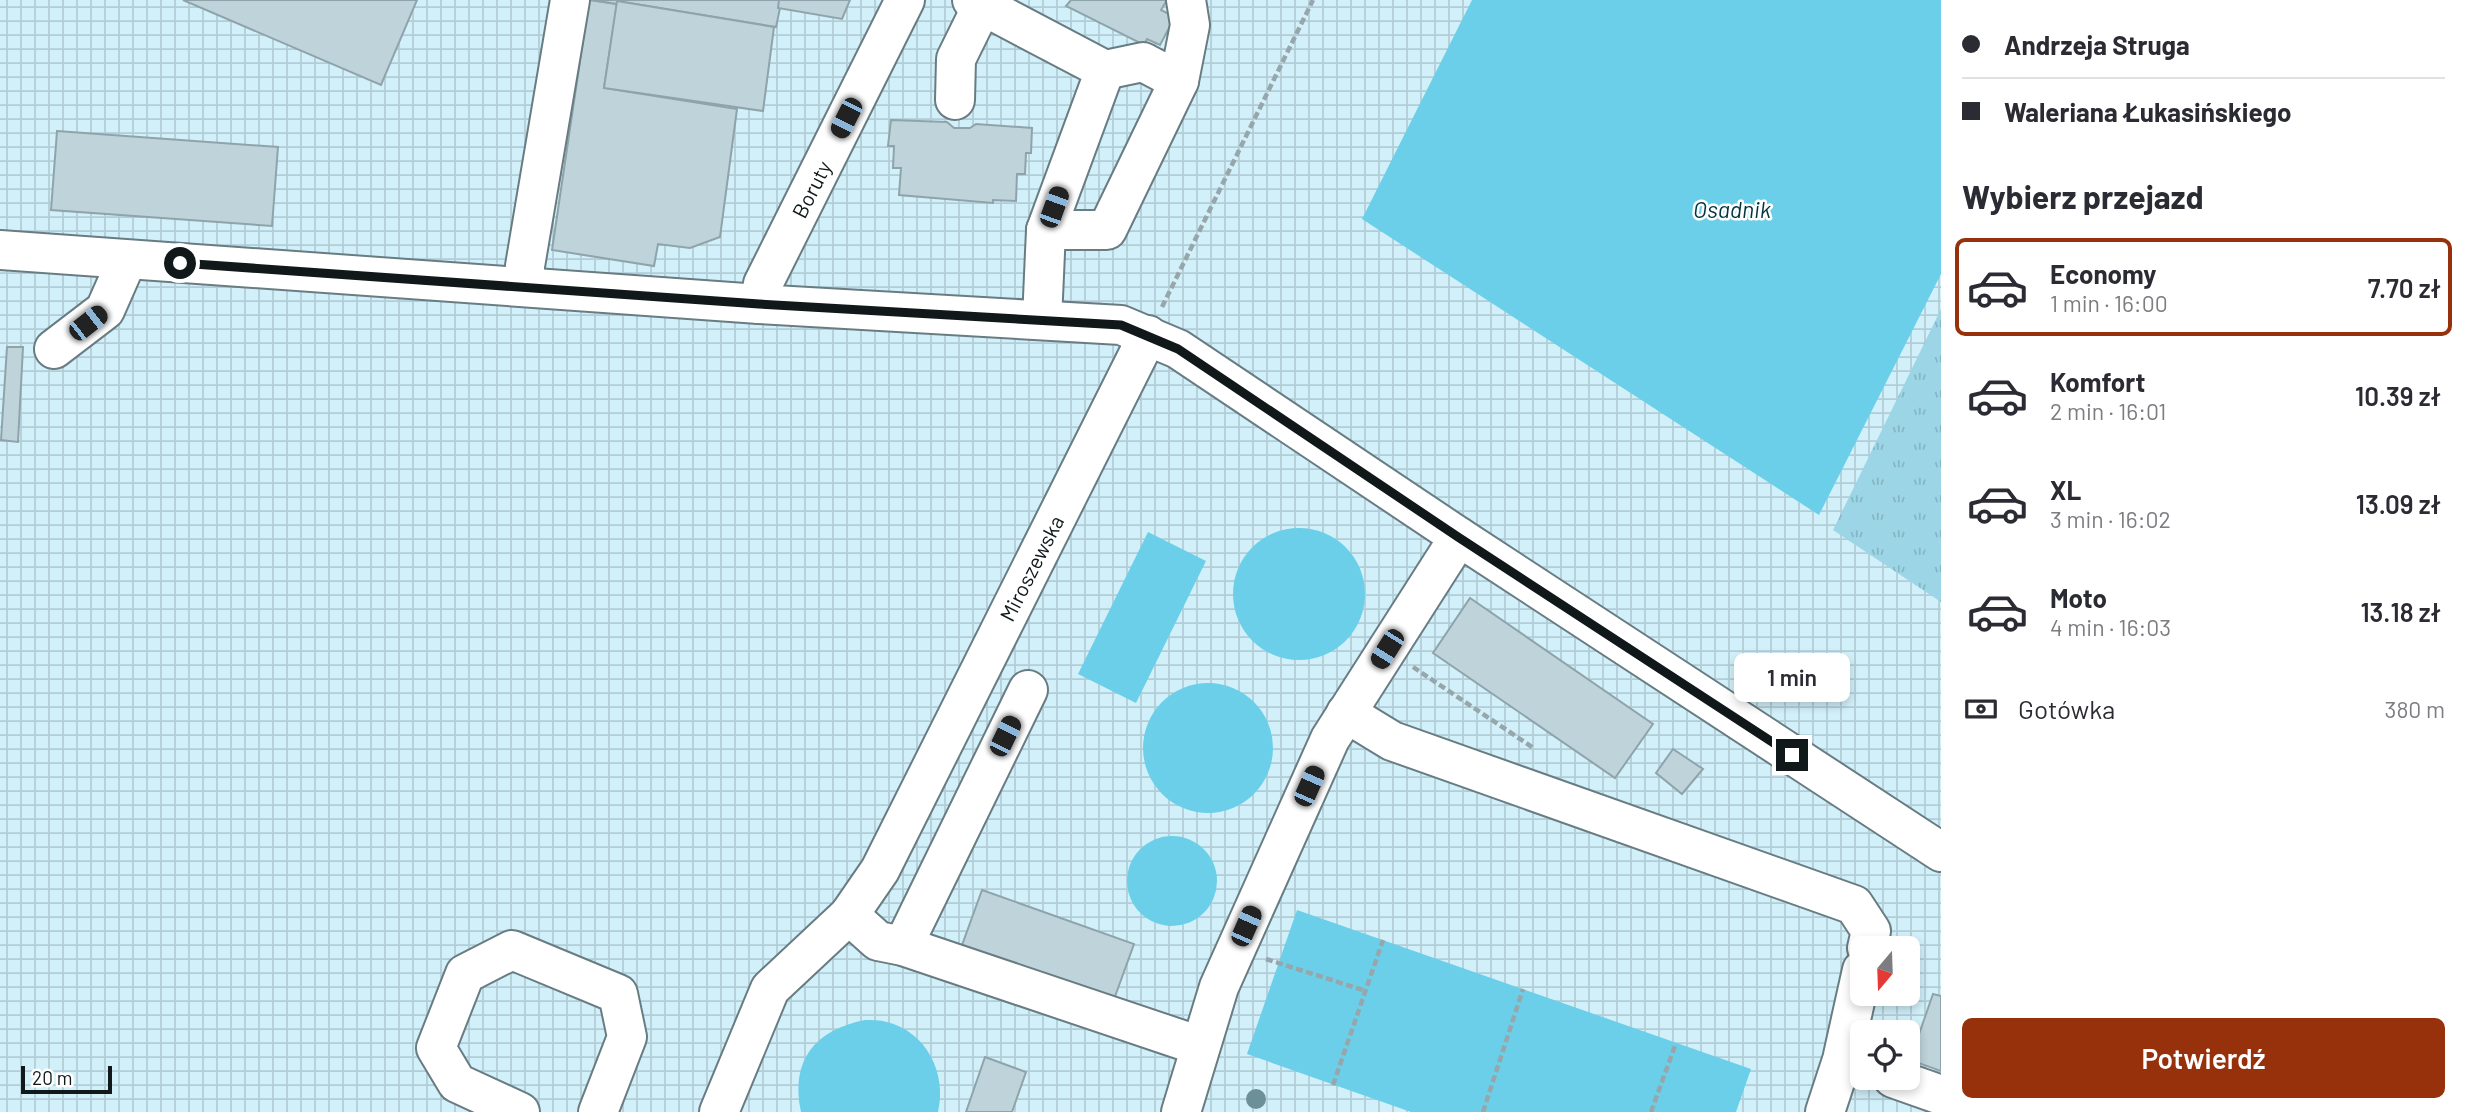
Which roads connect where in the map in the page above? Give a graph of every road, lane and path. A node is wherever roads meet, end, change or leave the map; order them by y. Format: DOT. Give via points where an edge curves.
graph roads {
  1 [pos="570,0"];
  2 [pos="905,0"];
  3 [pos="1186,0"];
  4 [pos="1313,0"];
  5 [pos="980,2"];
  6 [pos="1105,70"];
  7 [pos="1179,81"];
  8 [pos="955,100"];
  9 [pos="1046,230"];
  10 [pos="0,250"];
  11 [pos="127,260"];
  12 [pos="525,286"];
  13 [pos="759,304"];
  14 [pos="1042,320"];
  15 [pos="1148,335"];
  16 [pos="54,349"];
  17 [pos="1458,537"];
  18 [pos="1387,649"];
  19 [pos="1028,690"];
  20 [pos="1346,713"];
  21 [pos="1535,749"];
  22 [pos="1941,852"];
  23 [pos="849,915"];
  24 [pos="1870,936"];
  25 [pos="1383,940"];
  26 [pos="903,946"];
  27 [pos="1236,950"];
  28 [pos="1523,989"];
  29 [pos="1366,991"];
  30 [pos="1676,1042"];
  31 [pos="1200,1046"];
  32 [pos="1850,1068"];
  33 [pos="1333,1085"];
  34 [pos="1920,1088"];
  35 [pos="1941,1095"];
  36 [pos="1187,1110"];
  37 [pos="520,1112"];
  38 [pos="598,1112"];
  39 [pos="719,1112"];
  40 [pos="1483,1112"];
  41 [pos="1651,1112"];
  42 [pos="1825,1112"];
  1 -- 12 [label="street"];
  2 -- 13 [label="street, Boruty" via="763,284"];
  3 -- 7 [label="street" via="1190,25"];
  4 -- 15 [label="path"];
  5 -- 6 [label="street"];
  5 -- 8 [label="street" via="956,59"];
  6 -- 7 [label="street" via="1143,62"];
  6 -- 9 [label="street"];
  7 -- 9 [label="street" via="1107,230"];
  9 -- 14 [label="street"];
  10 -- 11 [label="street"];
  11 -- 12 [label="street"];
  11 -- 16 [label="street" via="104,310"];
  12 -- 13 [label="street"];
  13 -- 14 [label="street"];
  14 -- 15 [label="street" via="1121,325"];
  15 -- 17 [label="street" via="1178,349"];
  15 -- 23 [label="street, Miroszewska" via="880,870"];
  17 -- 18 [label="street"];
  17 -- 22 [label="street"];
  18 -- 20 [label="street"];
  18 -- 21 [label="path"];
  19 -- 26 [label="street"];
  20 -- 24 [label="street" via="1392,741 1854,905"];
  20 -- 27 [label="street" via="1330,739"];
  23 -- 26 [label="street" via="878,941"];
  23 -- 39 [label="street, Miroszewska" via="771,989"];
  25 -- 29 [label="path"];
  26 -- 31 [label="street"];
  27 -- 29 [label="path"];
  27 -- 31 [label="street"];
  28 -- 40 [label="path"];
  29 -- 33 [label="path"];
  30 -- 41 [label="path"];
  31 -- 36 [label="street"];
  32 -- 42 [label="street"];
  34 -- 35 [label="street"];
  37 -- 38 [label="street" via="457,1083 436,1048 465,974 512,950 618,994 627,1037"];
}
